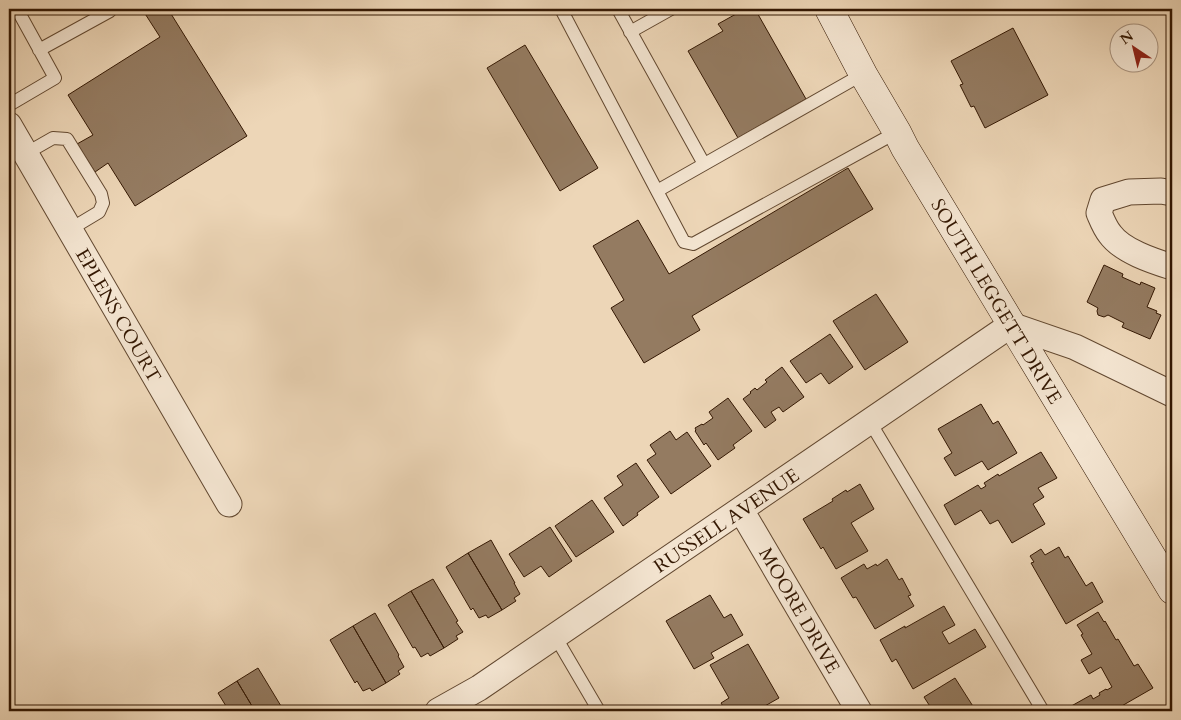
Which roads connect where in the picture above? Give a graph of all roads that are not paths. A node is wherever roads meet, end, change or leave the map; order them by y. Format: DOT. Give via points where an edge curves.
graph roads {
  1 [pos="17,9"];
  2 [pos="561,9"];
  3 [pos="618,9"];
  4 [pos="671,9"];
  5 [pos="829,9"];
  6 [pos="110,11"];
  7 [pos="630,32"];
  8 [pos="39,50"];
  9 [pos="863,74"];
  10 [pos="9,105"];
  11 [pos="9,126"];
  12 [pos="897,132"];
  13 [pos="25,154"];
  14 [pos="704,164"];
  15 [pos="656,191"];
  16 [pos="1172,193"];
  17 [pos="69,230"];
  18 [pos="1172,267"];
  19 [pos="1012,325"];
  20 [pos="1172,394"];
  21 [pos="870,422"];
  22 [pos="229,504"];
  23 [pos="741,510"];
  24 [pos="1172,590"];
  25 [pos="555,636"];
  26 [pos="438,711"];
  27 [pos="599,711"];
  28 [pos="860,711"];
  29 [pos="1043,711"];
  1 -- 8 [label="lane"];
  2 -- 15 [label="lane"];
  3 -- 7 [label="lane"];
  4 -- 7 [label="lane"];
  5 -- 9 [label="street, SOUTH LEGGETT DRIVE"];
  6 -- 8 [label="lane"];
  7 -- 14 [label="lane"];
  8 -- 10 [label="lane" via="55,78"];
  9 -- 12 [label="street, SOUTH LEGGETT DRIVE"];
  9 -- 14 [label="lane"];
  11 -- 13 [label="street, EPLENS COURT"];
  12 -- 15 [label="lane" via="693,244 684,242"];
  12 -- 19 [label="street, SOUTH LEGGETT DRIVE"];
  13 -- 17 [label="street, EPLENS COURT"];
  13 -- 17 [label="lane" via="53,138 67,139 101,194 103,203 99,212"];
  14 -- 15 [label="lane"];
  16 -- 18 [label="street" via="1129,192 1103,200 1099,213 1110,234 1123,247"];
  17 -- 22 [label="street, EPLENS COURT"];
  19 -- 20 [label="street" via="1075,347"];
  19 -- 21 [label="street, RUSSELL AVENUE"];
  19 -- 24 [label="street, SOUTH LEGGETT DRIVE"];
  21 -- 23 [label="street, RUSSELL AVENUE"];
  21 -- 29 [label="lane"];
  23 -- 25 [label="street, RUSSELL AVENUE"];
  23 -- 28 [label="street, MOORE DRIVE"];
  25 -- 26 [label="street, RUSSELL AVENUE" via="479,688"];
  25 -- 27 [label="lane"];
}
